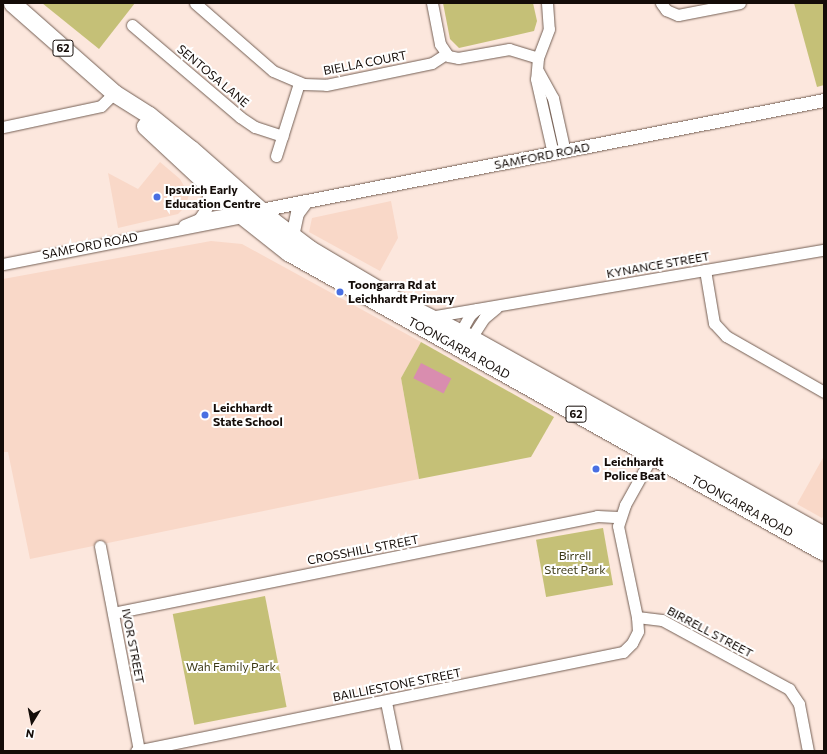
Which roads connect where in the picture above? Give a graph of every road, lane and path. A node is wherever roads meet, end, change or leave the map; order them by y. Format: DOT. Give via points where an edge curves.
graph roads {
  1 [pos="12,3"];
  2 [pos="195,3"];
  3 [pos="432,3"];
  4 [pos="547,3"];
  5 [pos="661,3"];
  6 [pos="740,3"];
  7 [pos="132,25"];
  8 [pos="446,54"];
  9 [pos="538,63"];
  10 [pos="299,83"];
  11 [pos="120,98"];
  12 [pos="824,100"];
  13 [pos="3,127"];
  14 [pos="283,136"];
  15 [pos="559,153"];
  16 [pos="276,156"];
  17 [pos="209,185"];
  18 [pos="306,201"];
  19 [pos="260,210"];
  20 [pos="240,214"];
  21 [pos="199,219"];
  22 [pos="176,228"];
  23 [pos="292,236"];
  24 [pos="824,250"];
  25 [pos="3,264"];
  26 [pos="705,270"];
  27 [pos="478,308"];
  28 [pos="496,308"];
  29 [pos="429,317"];
  30 [pos="463,339"];
  31 [pos="824,392"];
  32 [pos="655,450"];
  33 [pos="619,517"];
  34 [pos="824,535"];
  35 [pos="100,546"];
  36 [pos="824,552"];
  37 [pos="114,613"];
  38 [pos="637,616"];
  39 [pos="386,702"];
  40 [pos="138,751"];
  41 [pos="396,751"];
  42 [pos="808,751"];
  1 -- 11 [label="main road, TOONGARRA ROAD / 62"];
  2 -- 10 [label="street, BIELLA COURT" via="273,71"];
  3 -- 8 [label="street" via="440,44"];
  4 -- 9 [label="street" via="549,29"];
  5 -- 6 [label="street" via="666,10 678,15"];
  7 -- 14 [label="street, SENTOSA LANE" via="240,117 255,127"];
  8 -- 9 [label="street" via="458,58 509,49"];
  8 -- 10 [label="street, BIELLA COURT" via="432,63 326,85"];
  9 -- 15 [label="street" via="536,79 540,107"];
  10 -- 14 [label="street"];
  11 -- 13 [label="street" via="101,106"];
  11 -- 17 [label="main road, TOONGARRA ROAD / 62" via="143,124"];
  11 -- 19 [label="main road, TOONGARRA ROAD / 62" via="149,115"];
  12 -- 15 [label="street, SAMFORD ROAD"];
  14 -- 16 [label="street"];
  15 -- 18 [label="street, SAMFORD ROAD"];
  17 -- 20 [label="main road, TOONGARRA ROAD / 62"];
  17 -- 21 [label="street" via="207,207"];
  18 -- 19 [label="street, SAMFORD ROAD"];
  18 -- 23 [label="street" via="297,214"];
  19 -- 20 [label="main road, SAMFORD ROAD"];
  19 -- 23 [label="main road, TOONGARRA ROAD / 62"];
  20 -- 21 [label="street, SAMFORD ROAD"];
  20 -- 22 [label="street, SAMFORD ROAD" via="194,228"];
  20 -- 30 [label="main road, TOONGARRA ROAD / 62" via="311,266"];
  21 -- 22 [label="street, SAMFORD ROAD"];
  22 -- 25 [label="street, SAMFORD ROAD"];
  23 -- 29 [label="main road, TOONGARRA ROAD / 62" via="342,269"];
  24 -- 26 [label="street, KYNANCE STREET"];
  26 -- 28 [label="street, KYNANCE STREET"];
  26 -- 31 [label="street" via="714,323 726,336"];
  27 -- 28 [label="street, KYNANCE STREET"];
  27 -- 29 [label="street, KYNANCE STREET"];
  27 -- 30 [label="street" via="470,315"];
  28 -- 30 [label="street"];
  29 -- 30 [label="main road, TOONGARRA ROAD / 62"];
  30 -- 32 [label="main road, TOONGARRA ROAD / 62"];
  32 -- 33 [label="street"];
  32 -- 34 [label="main road, TOONGARRA ROAD / 62"];
  32 -- 36 [label="main road, TOONGARRA ROAD / 62"];
  33 -- 37 [label="street, CROSSHILL STREET" via="597,516"];
  33 -- 38 [label="street" via="618,526"];
  35 -- 37 [label="street, IVOR STREET"];
  37 -- 40 [label="street, IVOR STREET"];
  38 -- 39 [label="street, BAILLIESTONE STREET" via="638,631 632,643 622,652"];
  38 -- 42 [label="street, BIRRELL STREET" via="662,620 789,690 799,704"];
  39 -- 40 [label="street, BAILLIESTONE STREET"];
  39 -- 41 [label="street"];
}
